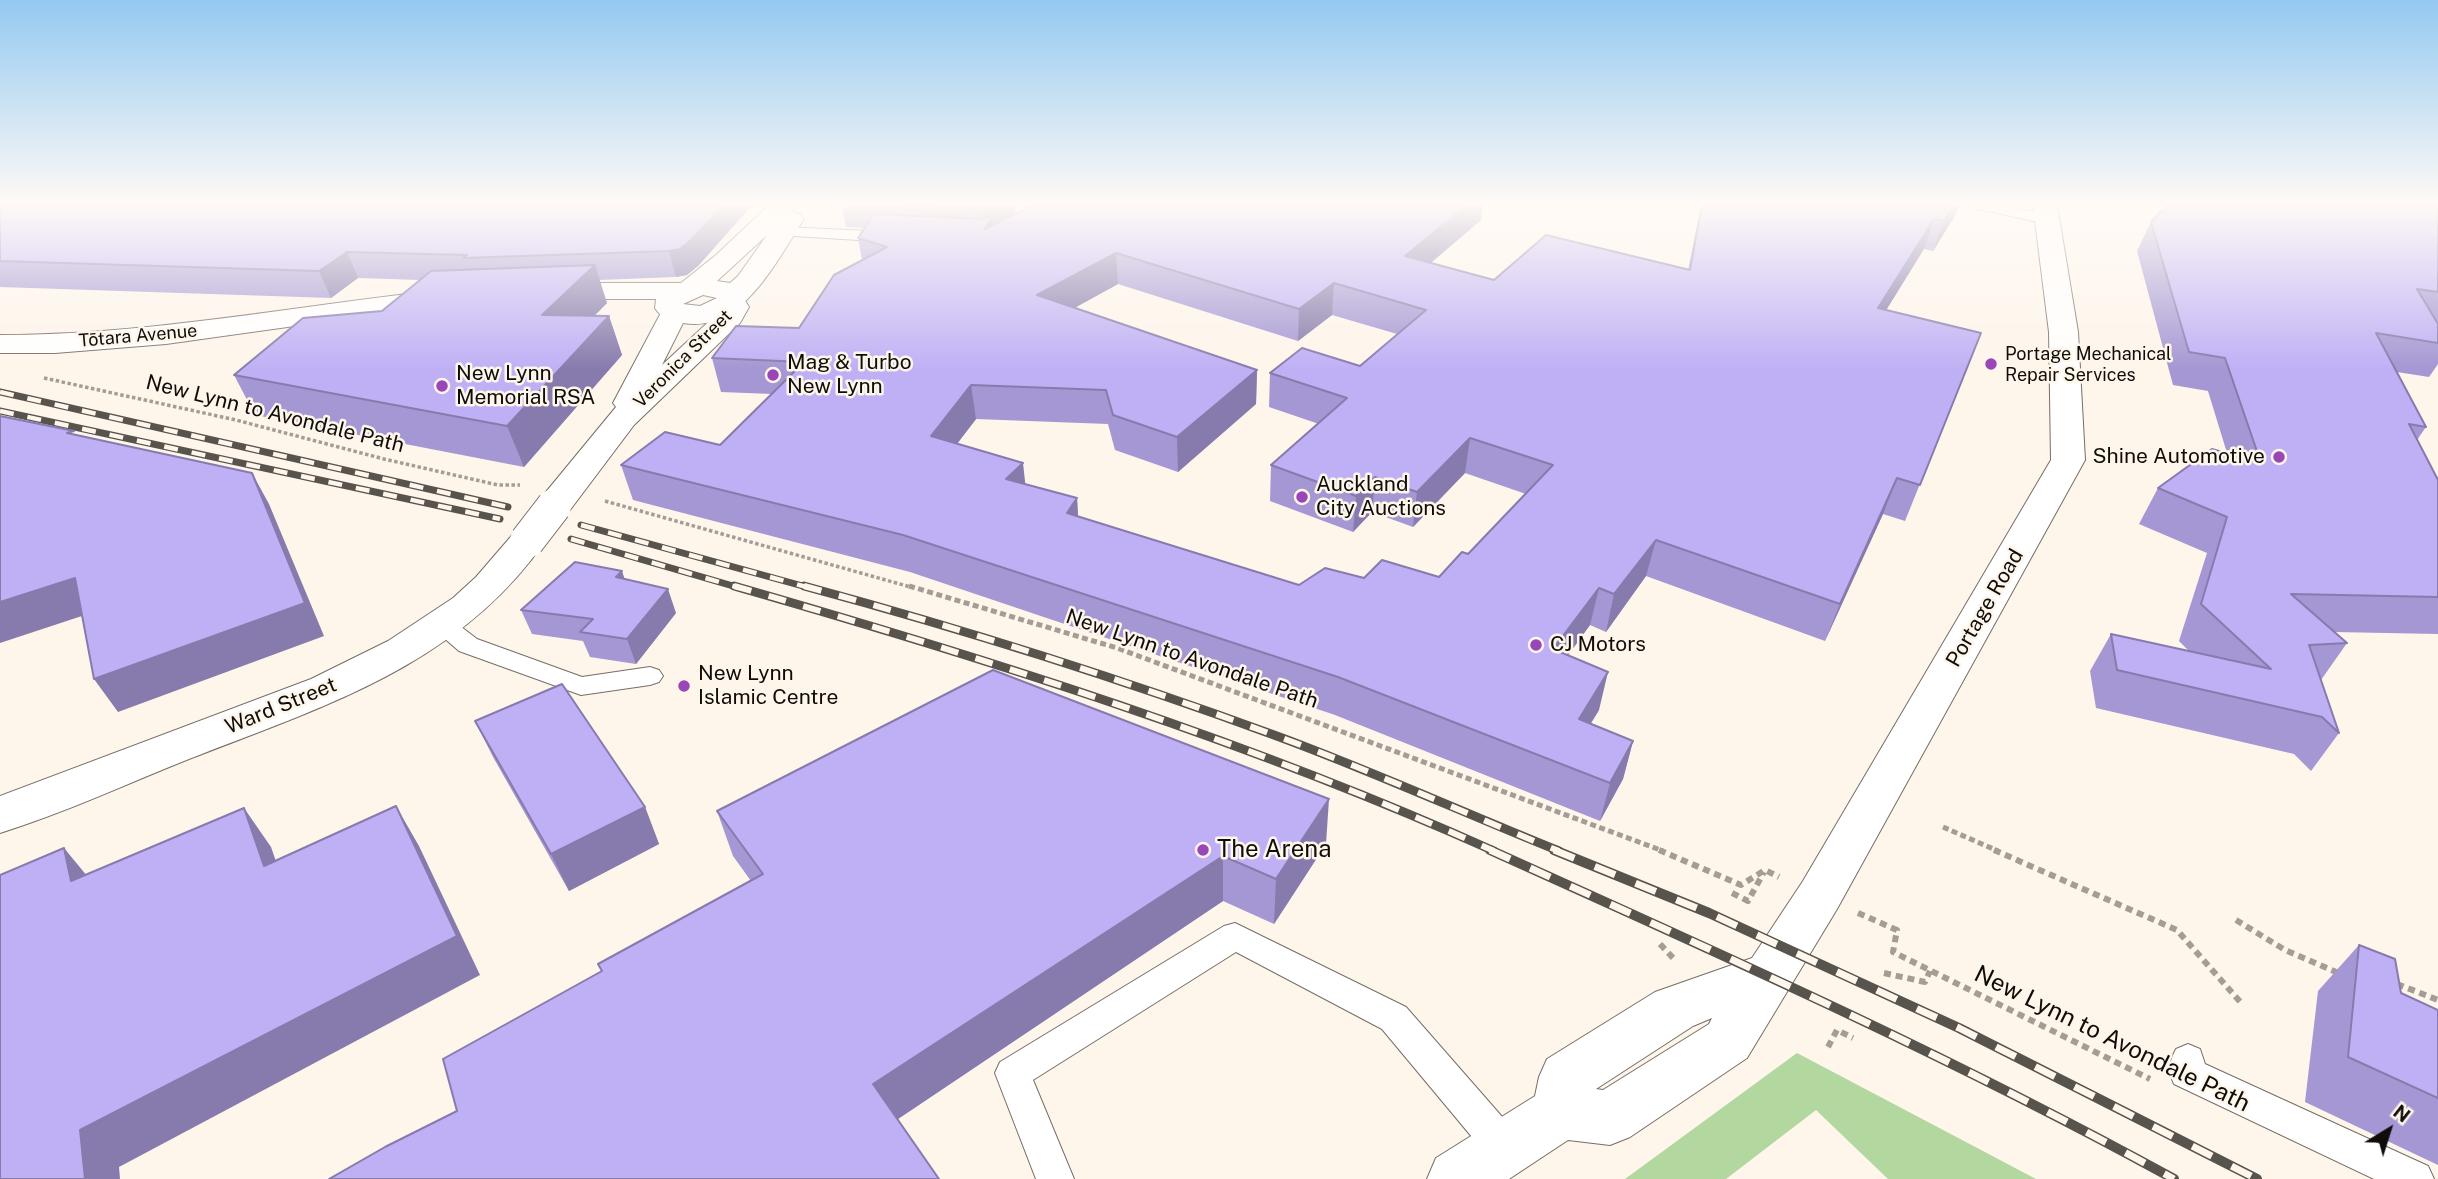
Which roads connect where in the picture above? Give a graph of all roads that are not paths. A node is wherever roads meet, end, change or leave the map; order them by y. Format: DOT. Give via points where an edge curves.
graph roads {
  1 [pos="726,260"];
  2 [pos="763,260"];
  3 [pos="2055,260"];
  4 [pos="528,292"];
  5 [pos="731,298"];
  6 [pos="468,301"];
  7 [pos="679,301"];
  8 [pos="0,344"];
  9 [pos="623,418"];
  10 [pos="527,541"];
  11 [pos="442,625"];
  12 [pos="650,676"];
  13 [pos="0,816"];
  14 [pos="2188,1060"];
  15 [pos="1505,1148"];
  16 [pos="1055,1179"];
  17 [pos="1457,1179"];
  18 [pos="2415,1179"];
  1 -- 7 [label="street, Veronica Street"];
  2 -- 5 [label="street, Veronica Street"];
  3 -- 15 [label="street, Portage Road" via="2070,404 2068,460 1820,895 1728,1041 1610,1118 1561,1112"];
  4 -- 7 [label="street"];
  5 -- 7 [label="street" via="726,305 693,315"];
  5 -- 9 [label="street, Veronica Street" via="735,307 730,317"];
  6 -- 8 [label="street, Tōtara Avenue" via="323,322"];
  7 -- 9 [label="street, Veronica Street" via="657,348 640,371"];
  9 -- 10 [label="street, Veronica Street, bridge" via="541,494"];
  10 -- 11 [label="street, Ward Street" via="490,586"];
  11 -- 12 [label="lane" via="468,645 581,686"];
  11 -- 13 [label="street, Ward Street" via="326,689"];
  14 -- 18 [label="lane" via="2187,1073"];
  15 -- 16 [label="lane" via="1394,1018 1236,936 1013,1073"];
  15 -- 17 [label="street, Portage Road"];
}
